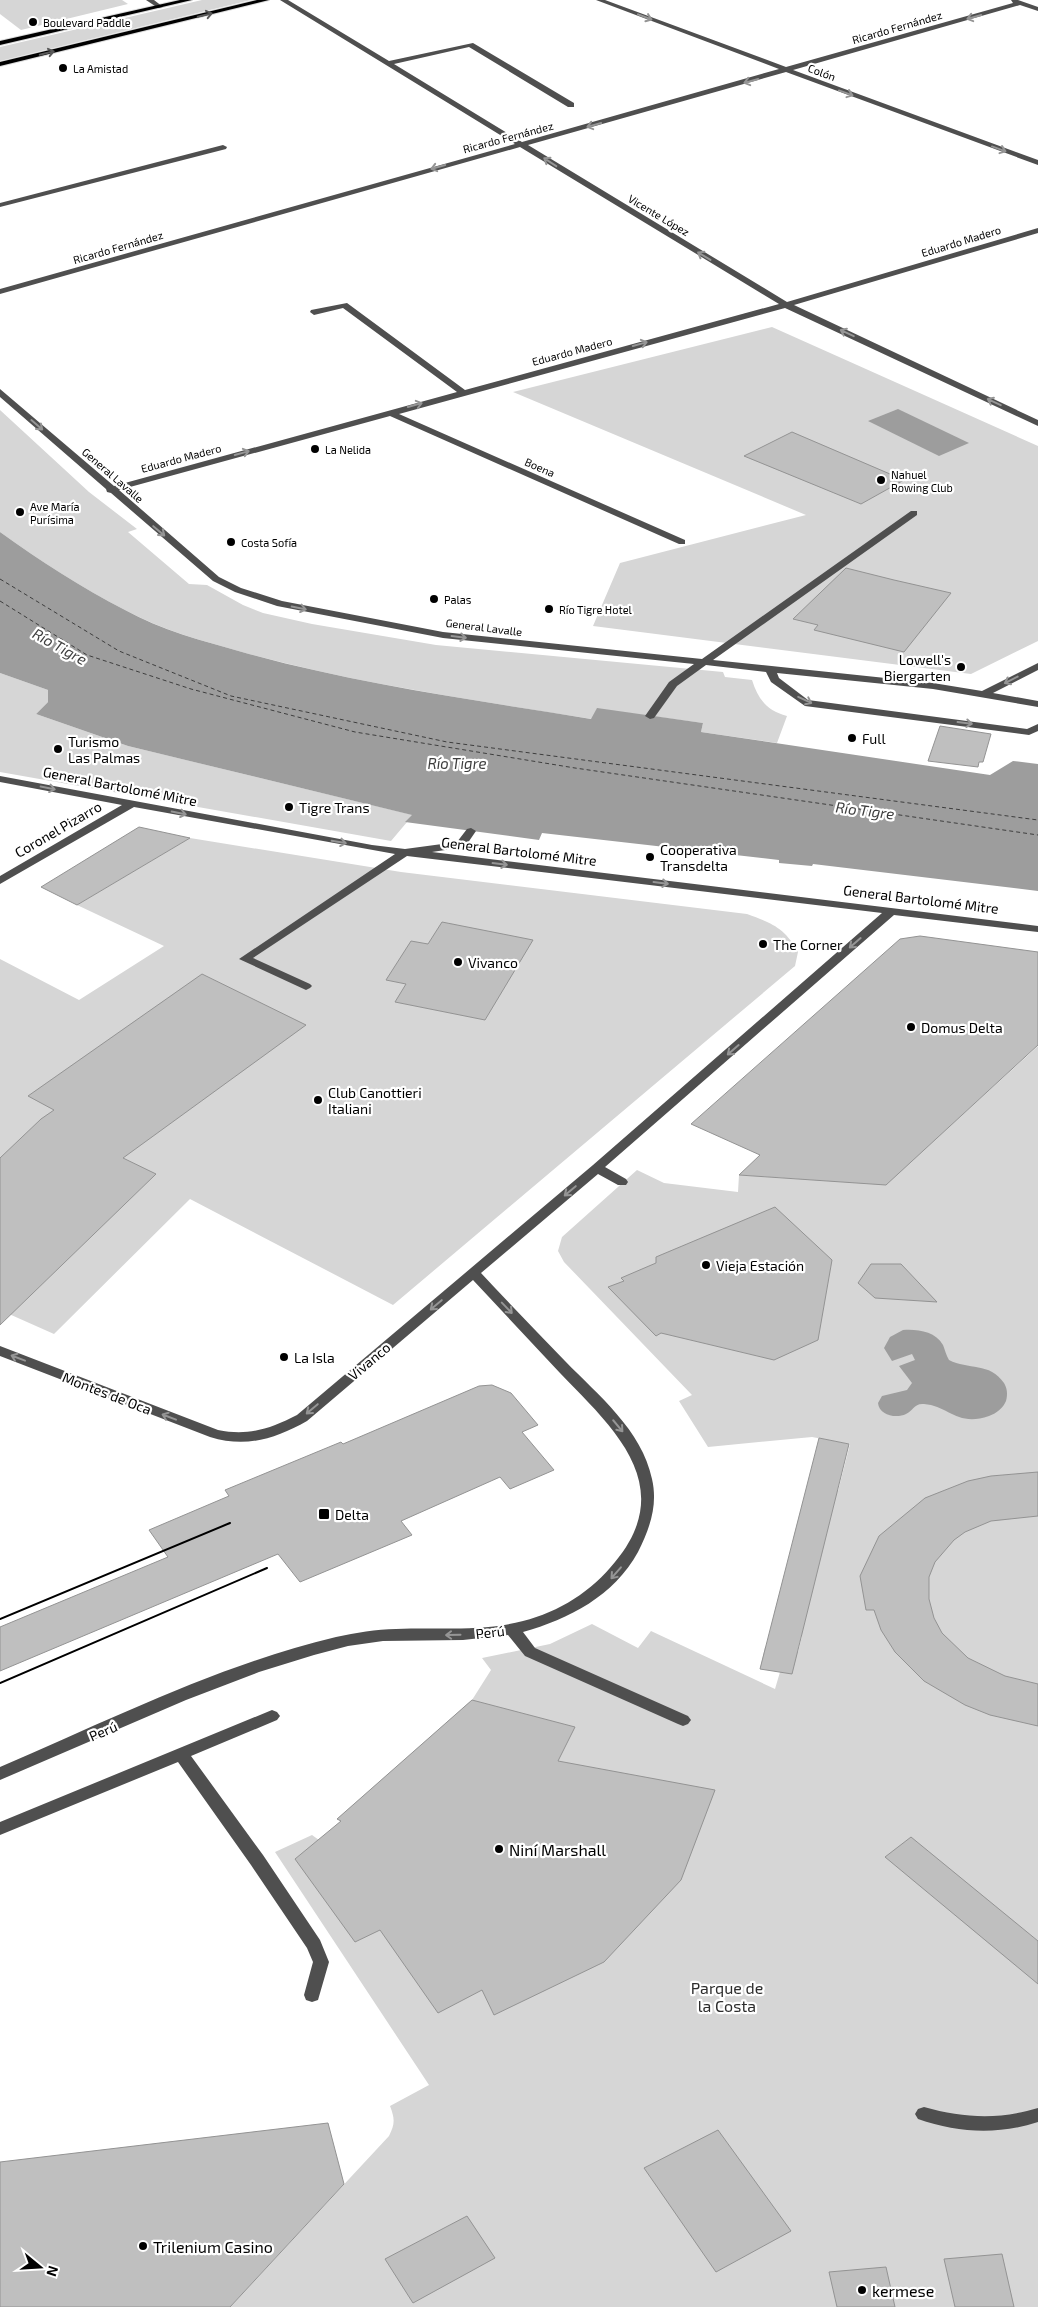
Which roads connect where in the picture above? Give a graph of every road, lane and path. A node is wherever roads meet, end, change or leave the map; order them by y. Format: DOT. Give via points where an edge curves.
graph roads {
  1 [pos="149,0"];
  2 [pos="189,0"];
  3 [pos="266,0"];
  4 [pos="283,0"];
  5 [pos="600,0"];
  6 [pos="1012,0"];
  7 [pos="1021,3"];
  8 [pos="160,7"];
  9 [pos="1038,9"];
  10 [pos="0,44"];
  11 [pos="389,63"];
  12 [pos="0,64"];
  13 [pos="785,71"];
  14 [pos="571,104"];
  15 [pos="521,143"];
  16 [pos="223,147"];
  17 [pos="1038,163"];
  18 [pos="0,205"];
  19 [pos="1038,230"];
  20 [pos="0,292"];
  21 [pos="786,305"];
  22 [pos="314,312"];
  23 [pos="0,392"];
  24 [pos="462,392"];
  25 [pos="390,412"];
  26 [pos="1038,423"];
  27 [pos="110,490"];
  28 [pos="914,514"];
  29 [pos="682,542"];
  30 [pos="705,662"];
  31 [pos="1038,666"];
  32 [pos="770,669"];
  33 [pos="984,694"];
  34 [pos="1038,704"];
  35 [pos="650,716"];
  36 [pos="1038,727"];
  37 [pos="0,779"];
  38 [pos="131,804"];
  39 [pos="471,831"];
  40 [pos="405,852"];
  41 [pos="0,881"];
  42 [pos="892,911"];
  43 [pos="1038,929"];
  44 [pos="306,986"];
  45 [pos="597,1168"];
  46 [pos="622,1182"];
  47 [pos="473,1273"];
  48 [pos="0,1351"];
  49 [pos="215,1434"];
  50 [pos="512,1629"];
  51 [pos="272,1716"];
  52 [pos="683,1720"];
  53 [pos="181,1754"];
  54 [pos="0,1774"];
  55 [pos="0,1829"];
  56 [pos="312,1996"];
  57 [pos="924,2114"];
  58 [pos="1038,2115"];
  1 -- 8 [label="street"];
  2 -- 8 [label="main road"];
  12 -- 3 [label="main road, one-way"];
  4 -- 11 [label="street, Vicente López"];
  5 -- 13 [label="street, Colón, one-way"];
  6 -- 7 [label="street"];
  7 -- 9 [label="street"];
  7 -- 13 [label="street, Ricardo Fernández, one-way"];
  8 -- 10 [label="main road"];
  11 -- 14 [label="street" via="470,45"];
  11 -- 15 [label="street, Vicente López"];
  13 -- 15 [label="street, Ricardo Fernández, one-way"];
  13 -- 17 [label="street, Colón, one-way"];
  15 -- 20 [label="street, Ricardo Fernández, one-way"];
  21 -- 15 [label="street, Vicente López, one-way"];
  16 -- 18 [label="street"];
  19 -- 21 [label="street, Eduardo Madero"];
  24 -- 21 [label="street, Eduardo Madero, one-way"];
  26 -- 21 [label="street, Vicente López, one-way"];
  22 -- 24 [label="street" via="344,305"];
  23 -- 27 [label="street, General Lavalle, one-way"];
  25 -- 24 [label="street, Eduardo Madero, one-way"];
  27 -- 25 [label="street, Eduardo Madero, one-way"];
  25 -- 29 [label="street, Boena"];
  27 -- 30 [label="street, General Lavalle, one-way" via="216,579 256,598 426,632"];
  28 -- 30 [label="street"];
  30 -- 32 [label="street, General Lavalle"];
  30 -- 35 [label="street" via="673,684"];
  31 -- 33 [label="street, one-way"];
  32 -- 33 [label="street, General Lavalle"];
  32 -- 36 [label="street, one-way" via="775,680 805,703 1029,732"];
  33 -- 34 [label="street, General Lavalle"];
  37 -- 38 [label="street, General Bartolomé Mitre, one-way"];
  38 -- 40 [label="street, General Bartolomé Mitre, one-way"];
  38 -- 41 [label="street, Coronel Pizarro"];
  39 -- 40 [label="street" via="461,845"];
  40 -- 42 [label="street, General Bartolomé Mitre, one-way"];
  40 -- 44 [label="street" via="245,959"];
  42 -- 43 [label="street, General Bartolomé Mitre"];
  42 -- 45 [label="street, Vivanco, one-way"];
  45 -- 46 [label="street"];
  45 -- 47 [label="street, Vivanco, one-way"];
  47 -- 49 [label="street, Vivanco, one-way" via="302,1418 282,1429 249,1439"];
  47 -- 50 [label="street, Perú, one-way" via="618,1425 632,1443 642,1465 648,1498 646,1516 634,1549 606,1585 548,1619"];
  49 -- 48 [label="street, Montes de Oca, one-way"];
  50 -- 52 [label="street" via="530,1652"];
  50 -- 54 [label="street, Perú, one-way" via="476,1634 385,1635 337,1642 224,1680"];
  51 -- 53 [label="street"];
  53 -- 55 [label="street"];
  53 -- 56 [label="street" via="314,1945 321,1962"];
  57 -- 58 [label="street" via="969,2124 1024,2120"];
}
